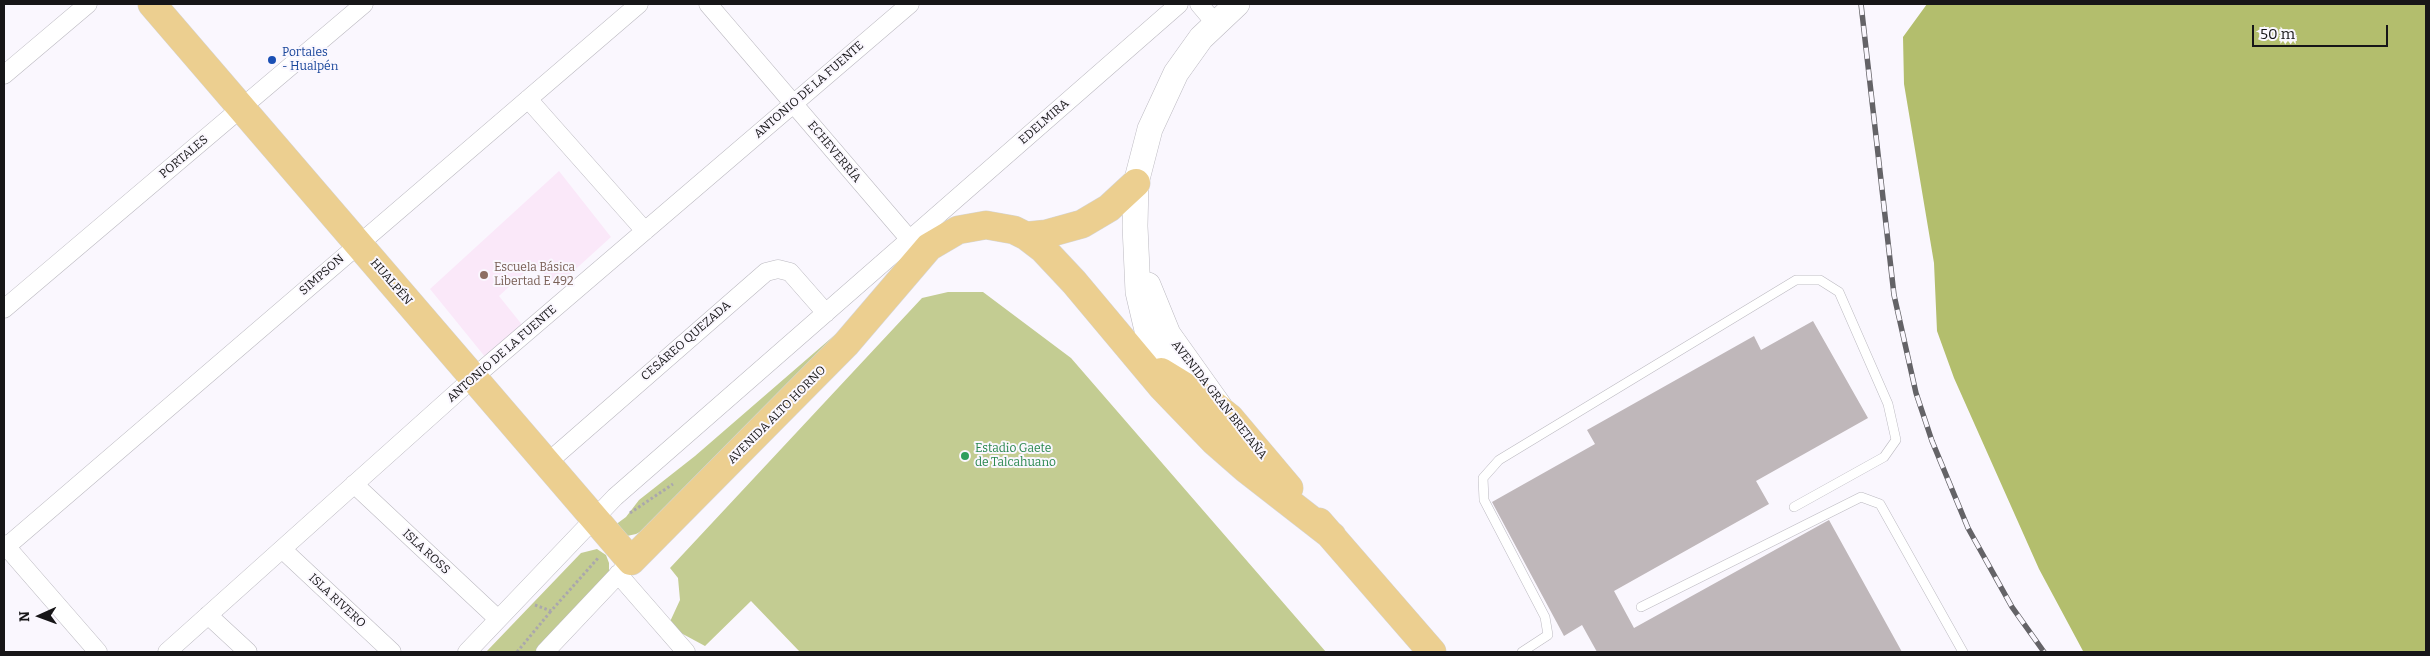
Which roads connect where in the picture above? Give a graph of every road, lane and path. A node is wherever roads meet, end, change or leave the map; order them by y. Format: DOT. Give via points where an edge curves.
graph roads {
  1 [pos="88,4"];
  2 [pos="152,4"];
  3 [pos="364,4"];
  4 [pos="640,4"];
  5 [pos="708,4"];
  6 [pos="910,4"];
  7 [pos="1179,4"];
  8 [pos="1199,4"];
  9 [pos="1237,4"];
  10 [pos="1216,23"];
  11 [pos="4,75"];
  12 [pos="528,99"];
  13 [pos="793,104"];
  14 [pos="242,108"];
  15 [pos="1136,183"];
  16 [pos="645,231"];
  17 [pos="1026,236"];
  18 [pos="358,244"];
  19 [pos="916,247"];
  20 [pos="1136,247"];
  21 [pos="4,309"];
  22 [pos="826,313"];
  23 [pos="1133,352"];
  24 [pos="1164,373"];
  25 [pos="473,378"];
  26 [pos="1230,418"];
  27 [pos="1193,420"];
  28 [pos="546,463"];
  29 [pos="354,484"];
  30 [pos="1794,507"];
  31 [pos="594,518"];
  32 [pos="1332,536"];
  33 [pos="612,539"];
  34 [pos="5,545"];
  35 [pos="282,549"];
  36 [pos="624,568"];
  37 [pos="518,598"];
  38 [pos="1641,607"];
  39 [pos="551,611"];
  40 [pos="208,615"];
  41 [pos="498,619"];
  42 [pos="98,652"];
  43 [pos="167,652"];
  44 [pos="248,652"];
  45 [pos="392,652"];
  46 [pos="467,652"];
  47 [pos="517,652"];
  48 [pos="545,652"];
  49 [pos="686,652"];
  50 [pos="1432,652"];
  51 [pos="1522,652"];
  52 [pos="1963,652"];
  1 -- 11 [label="street"];
  2 -- 14 [label="main road, HUALPÉN"];
  3 -- 14 [label="street, PORTALES"];
  4 -- 12 [label="street, SIMPSON"];
  5 -- 13 [label="street, ECHEVERRÍA"];
  6 -- 13 [label="street, ANTONIO DE LA FUENTE"];
  7 -- 19 [label="street, EDELMIRA"];
  8 -- 10 [label="street"];
  9 -- 10 [label="main road"];
  10 -- 15 [label="main road" via="1188,55 1163,97 1150,129"];
  12 -- 16 [label="street"];
  12 -- 18 [label="street, SIMPSON"];
  13 -- 16 [label="street, ANTONIO DE LA FUENTE"];
  13 -- 19 [label="street, ECHEVERRÍA"];
  14 -- 18 [label="main road, HUALPÉN"];
  14 -- 21 [label="street, PORTALES"];
  15 -- 17 [label="main road" via="1108,208 1082,224"];
  15 -- 20 [label="main road, AVENIDA GRAN BRETAÑA"];
  16 -- 25 [label="street, ANTONIO DE LA FUENTE"];
  17 -- 19 [label="main road, AVENIDA ALTO HORNO" via="1000,227 972,227"];
  17 -- 23 [label="main road, AVENIDA GRAN BRETAÑA" via="1074,282"];
  18 -- 25 [label="main road, HUALPÉN"];
  18 -- 34 [label="street, SIMPSON"];
  19 -- 22 [label="street, AVENIDA ALTO HORNO"];
  19 -- 36 [label="main road, AVENIDA ALTO HORNO" via="846,344"];
  20 -- 24 [label="main road, AVENIDA GRAN BRETAÑA" via="1142,318"];
  20 -- 26 [label="main road, AVENIDA GRAN BRETAÑA" via="1168,334"];
  22 -- 28 [label="street, CESÁREO QUEZADA" via="790,272 778,269 766,272"];
  22 -- 31 [label="street, AVENIDA ALTO HORNO" via="615,496"];
  23 -- 24 [label="main road, AVENIDA GRAN BRETAÑA"];
  23 -- 27 [label="main road, AVENIDA GRAN BRETAÑA"];
  24 -- 26 [label="main road"];
  24 -- 27 [label="main road, AVENIDA GRAN BRETAÑA"];
  25 -- 28 [label="main road, HUALPÉN"];
  25 -- 29 [label="street, ANTONIO DE LA FUENTE"];
  26 -- 32 [label="main road, AVENIDA GRAN BRETAÑA"];
  27 -- 32 [label="main road, AVENIDA GRAN BRETAÑA" via="1246,469"];
  28 -- 31 [label="main road, HUALPÉN"];
  29 -- 35 [label="street, ANTONIO DE LA FUENTE"];
  29 -- 41 [label="street, ISLA ROSS"];
  30 -- 51 [label="lane" via="1884,457 1896,440 1888,404 1838,292 1820,280 1796,280 1499,460 1483,478 1484,500 1545,617 1548,635"];
  31 -- 33 [label="main road, HUALPÉN"];
  31 -- 37 [label="street, AVENIDA ALTO HORNO"];
  32 -- 50 [label="main road, AVENIDA GRAN BRETAÑA"];
  33 -- 36 [label="main road, HUALPÉN"];
  33 -- 39 [label="path"];
  34 -- 42 [label="street"];
  35 -- 40 [label="street, ANTONIO DE LA FUENTE"];
  35 -- 45 [label="street, ISLA RIVERO"];
  36 -- 48 [label="street, AVENIDA ALTO HORNO"];
  36 -- 49 [label="street"];
  37 -- 39 [label="path"];
  37 -- 41 [label="street, AVENIDA ALTO HORNO"];
  38 -- 52 [label="lane" via="1860,497 1880,504"];
  39 -- 47 [label="path"];
  40 -- 43 [label="street, ANTONIO DE LA FUENTE"];
  40 -- 44 [label="street"];
  41 -- 46 [label="street, AVENIDA ALTO HORNO"];
}
